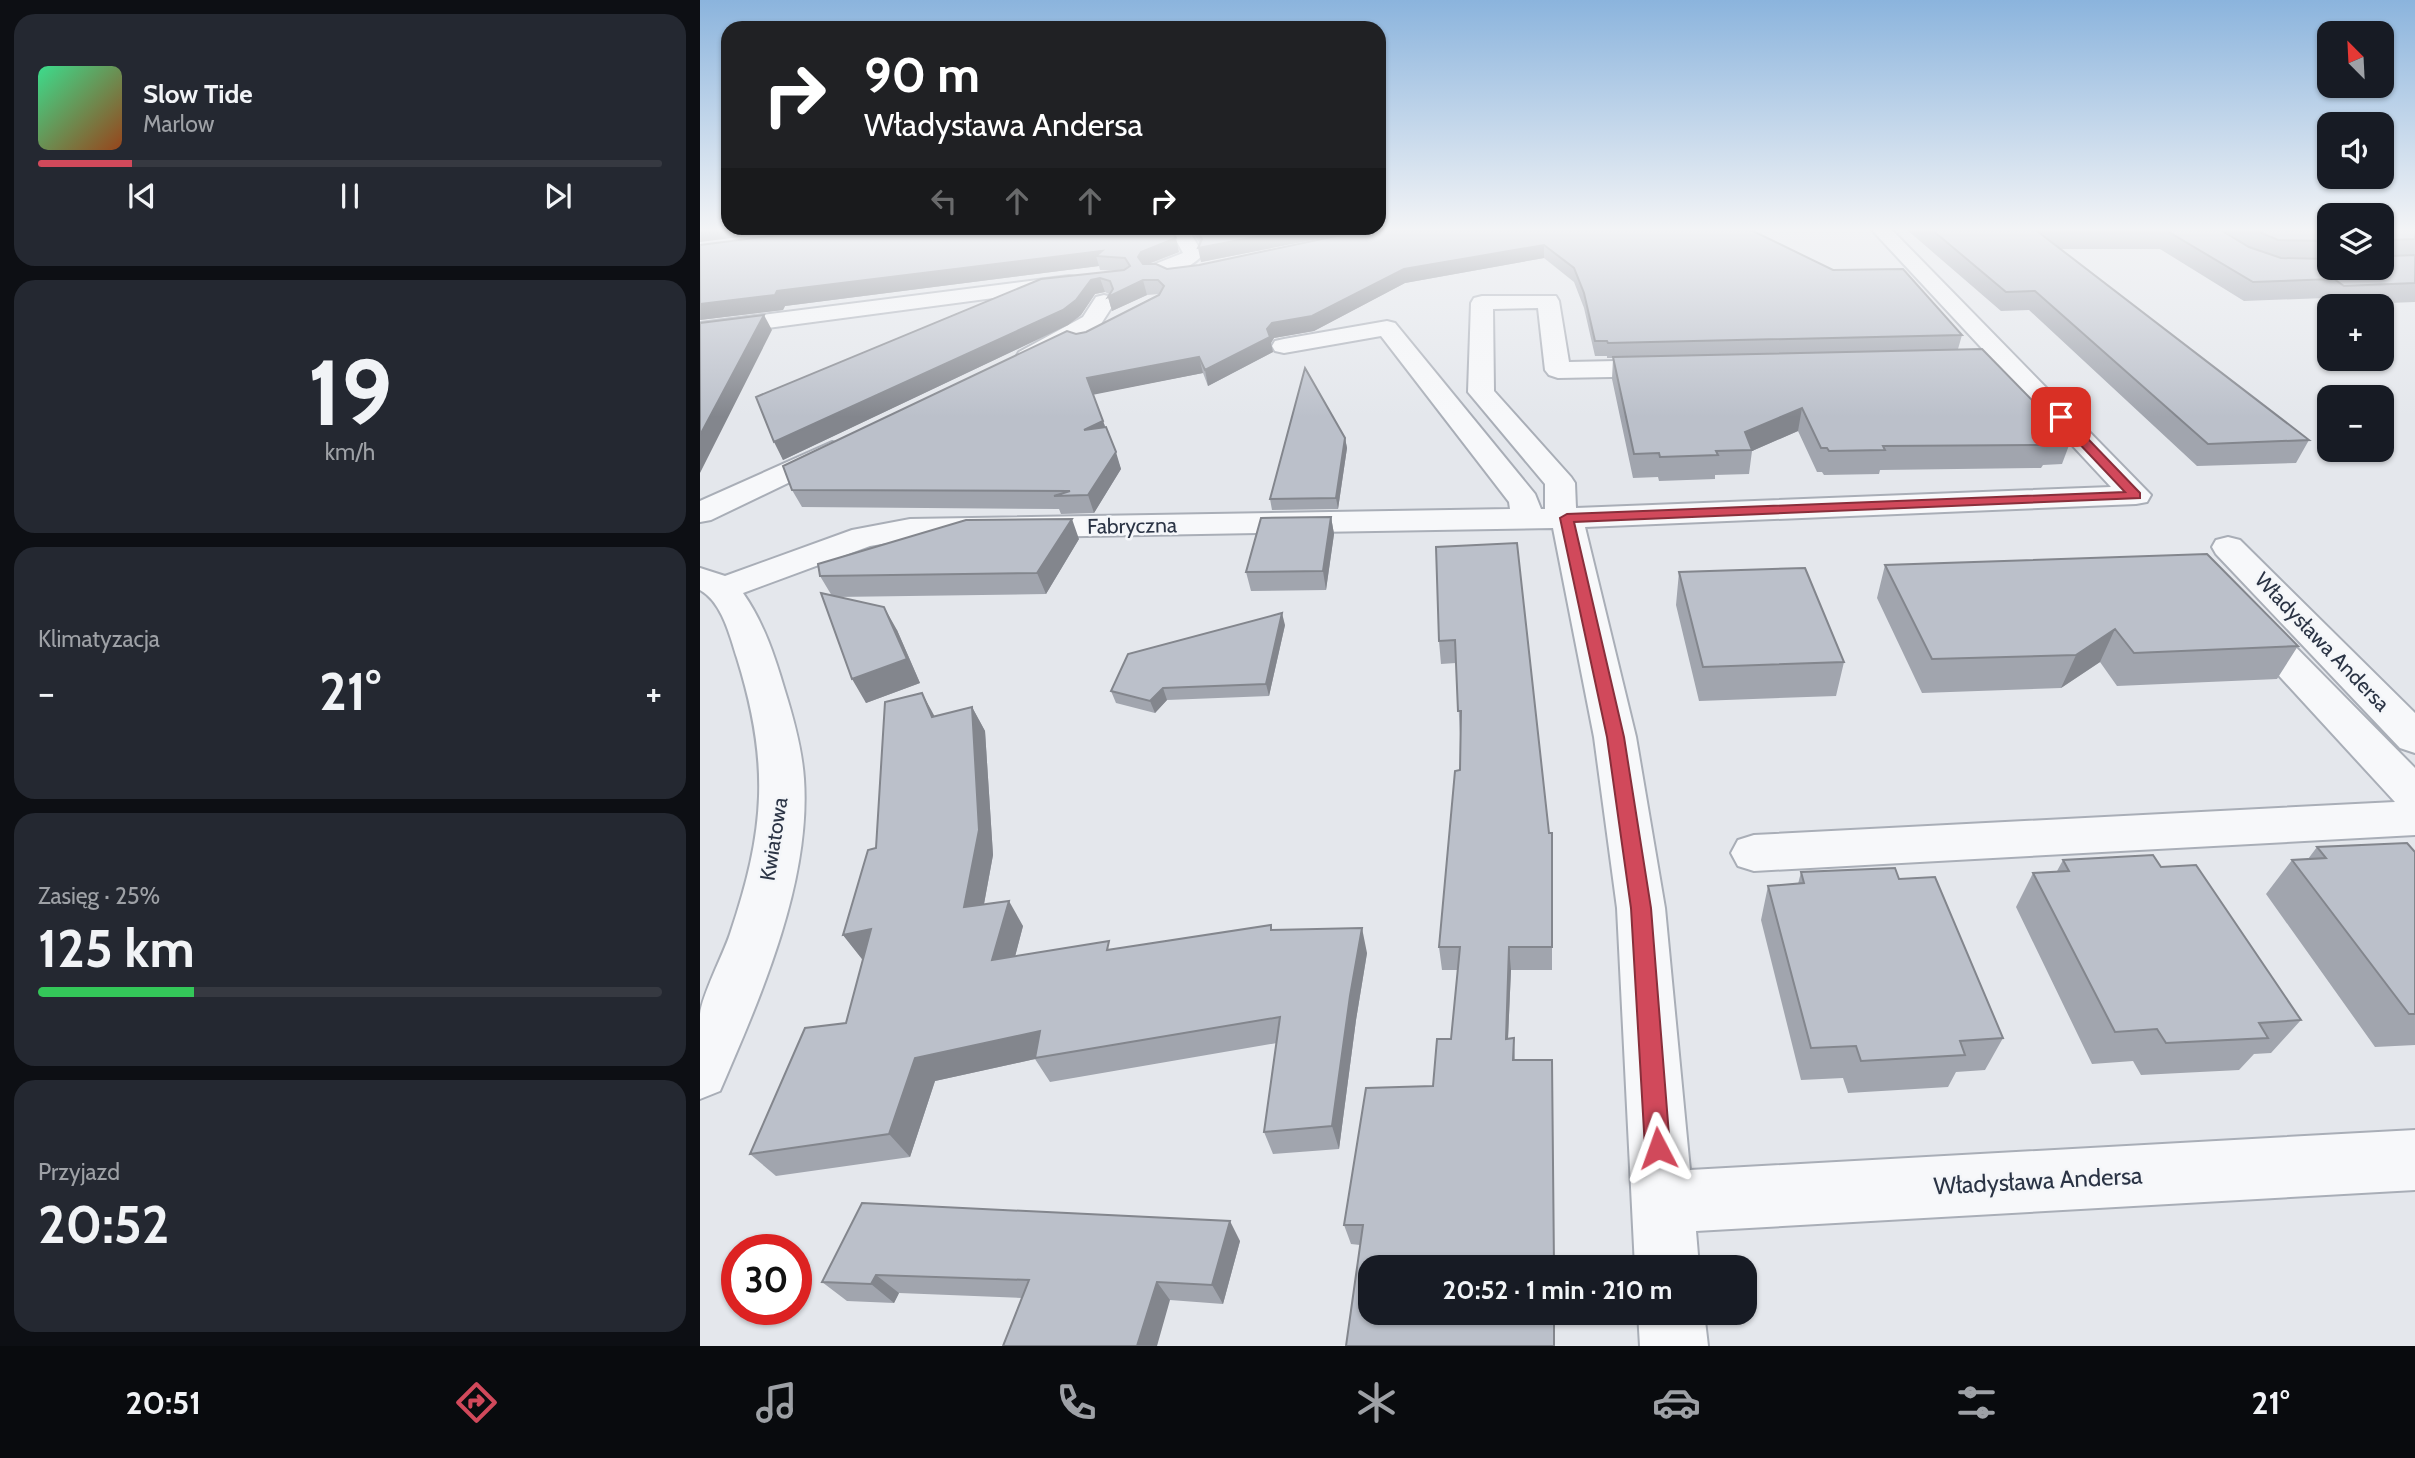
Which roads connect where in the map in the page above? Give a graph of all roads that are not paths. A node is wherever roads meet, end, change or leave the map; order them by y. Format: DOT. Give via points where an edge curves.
graph roads {
  1 [pos="994,292"];
  2 [pos="1097,292"];
  3 [pos="1113,292"];
  4 [pos="1934,292"];
  5 [pos="1109,294"];
  6 [pos="700,330"];
  7 [pos="1284,346"];
  8 [pos="1684,367"];
  9 [pos="1010,369"];
  10 [pos="851,442"];
  11 [pos="700,513"];
  12 [pos="1552,519"];
  13 [pos="2228,547"];
  14 [pos="711,583"];
  15 [pos="2245,616"];
  16 [pos="2415,738"];
  17 [pos="2415,795"];
  18 [pos="2415,818"];
  19 [pos="1754,853"];
  20 [pos="700,1072"];
  21 [pos="2415,1160"];
  22 [pos="1662,1202"];
  23 [pos="1666,1255"];
  24 [pos="1672,1325"];
  25 [pos="1674,1346"];
  1 -- 6 [label="street"];
  2 -- 5 [label="street"];
  3 -- 5 [label="street"];
  4 -- 12 [label="street" via="1991,359 2136,495"];
  5 -- 9 [label="street" via="1091,322"];
  7 -- 12 [label="street" via="1387,328 1524,501"];
  8 -- 12 [label="street" via="1558,370 1548,301 1482,303 1481,392 1560,483"];
  10 -- 11 [label="street"];
  12 -- 14 [label="street, Fabryczna" via="910,528 863,537"];
  12 -- 22 [label="street" via="1615,737 1641,908"];
  13 -- 16 [label="street, Władysława Andersa"];
  14 -- 20 [label="street, Kwiatowa" via="752,640 777,735 783,792 777,840 749,951"];
  15 -- 17 [label="street, Władysława Andersa"];
  18 -- 19 [label="street"];
  21 -- 22 [label="street, Władysława Andersa"];
  22 -- 23 [label="street"];
  24 -- 25 [label="street"];
}
